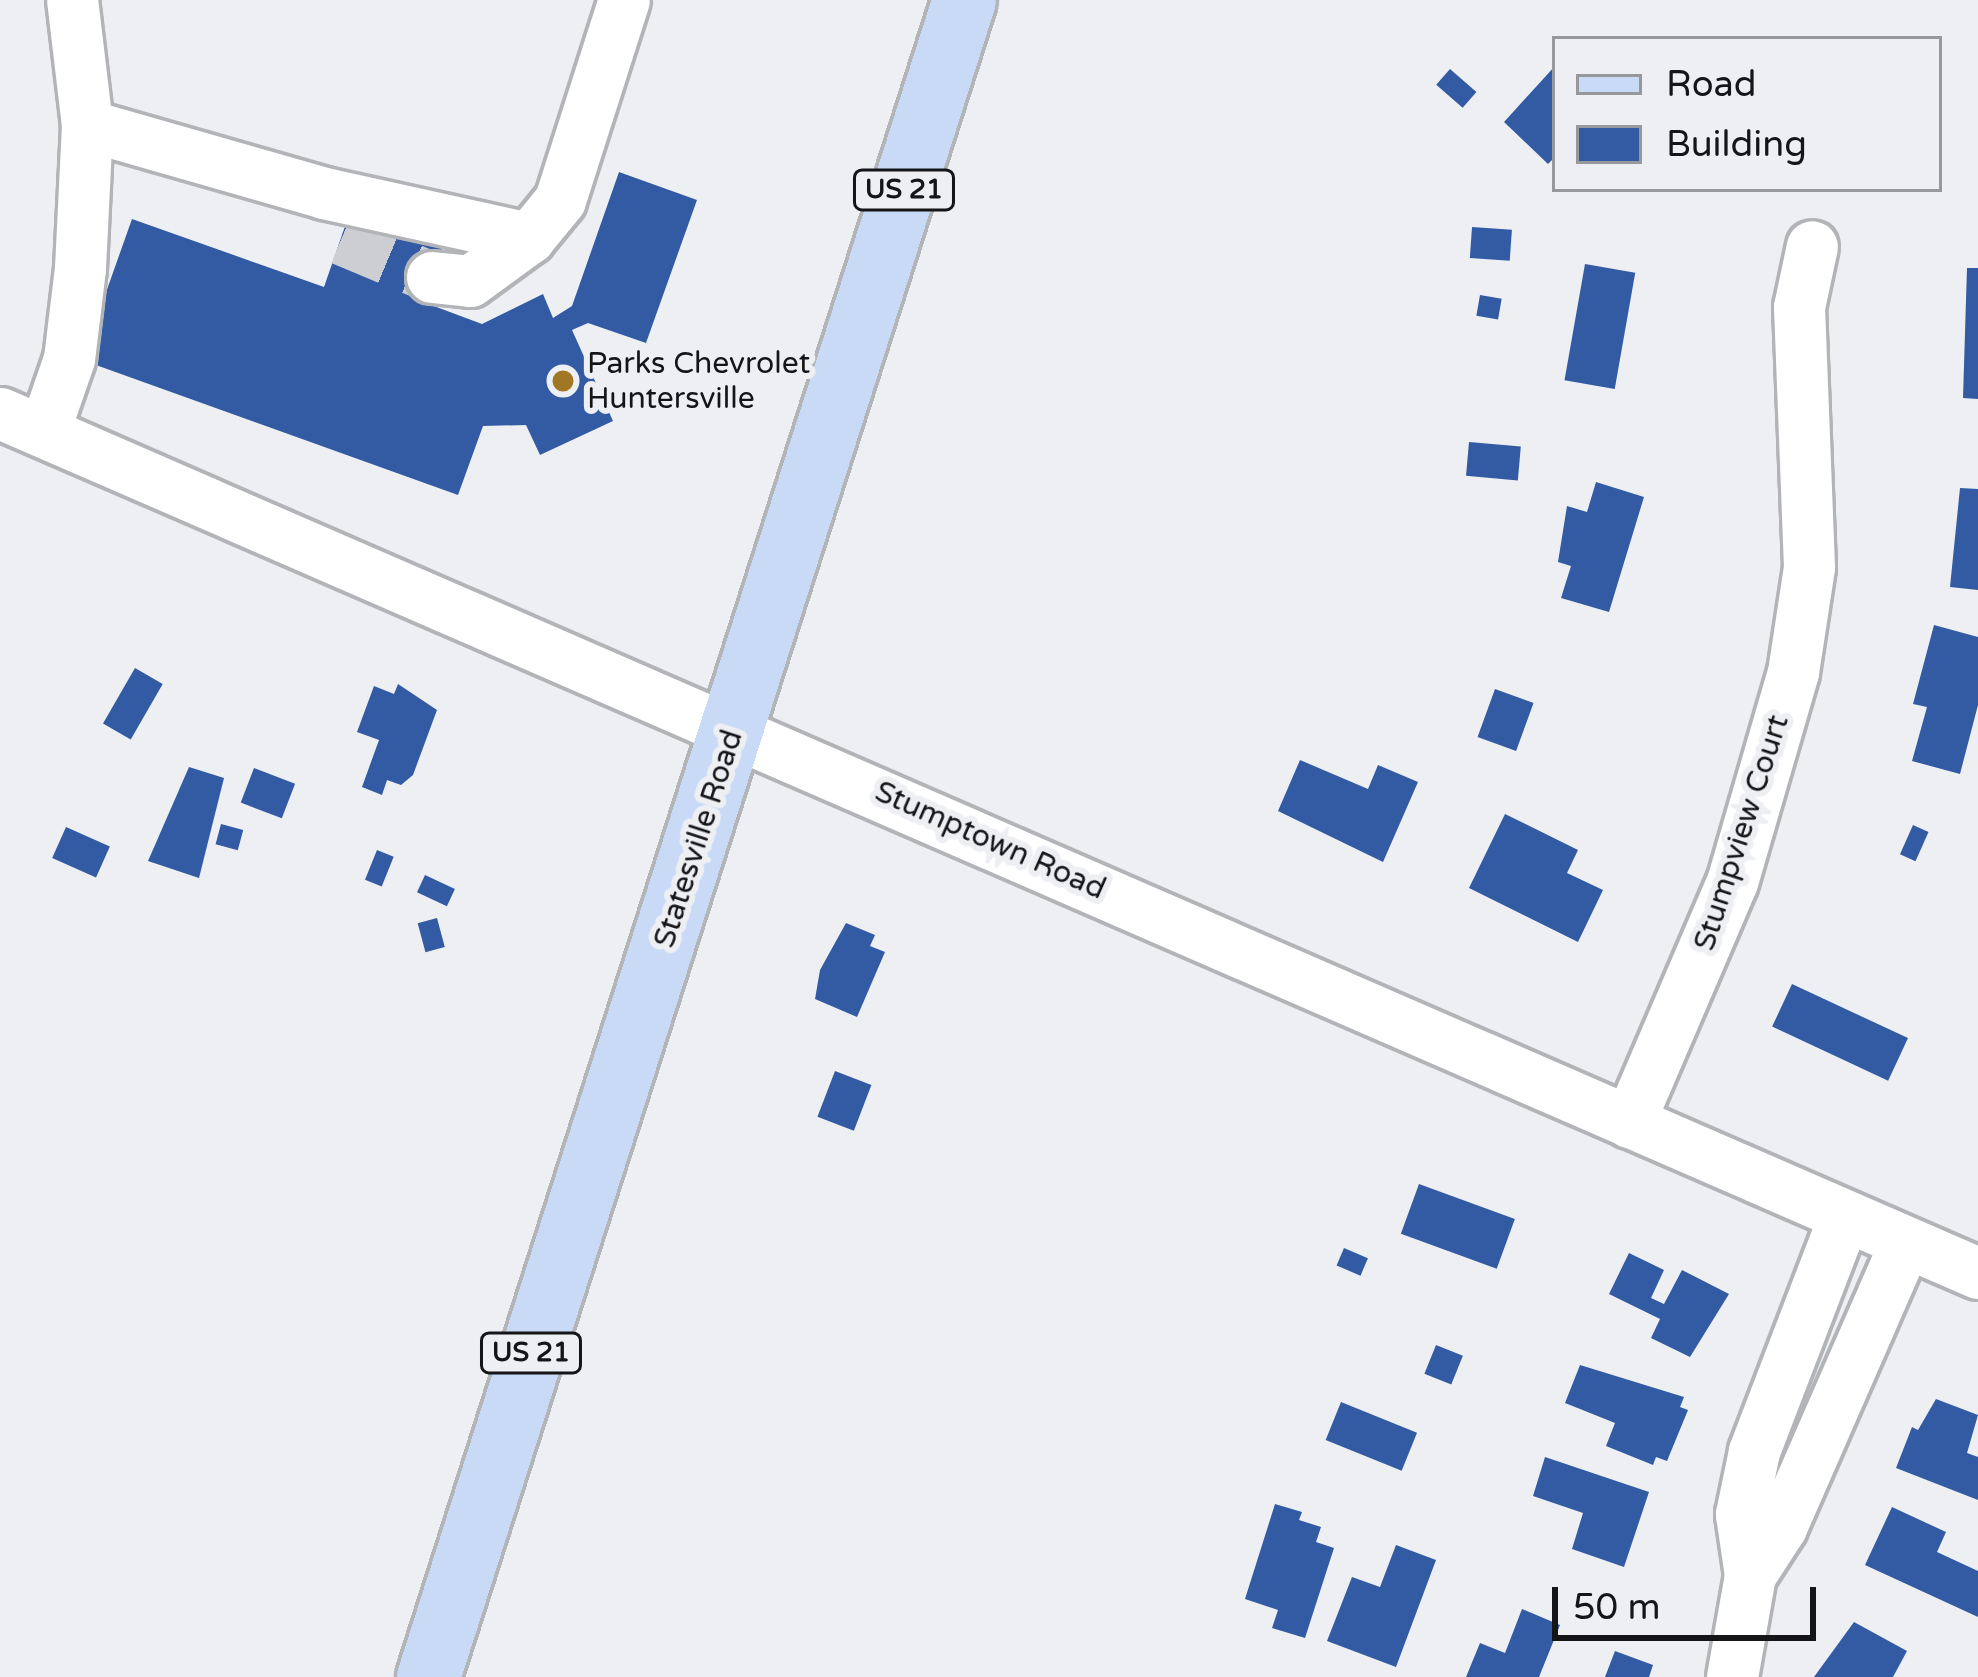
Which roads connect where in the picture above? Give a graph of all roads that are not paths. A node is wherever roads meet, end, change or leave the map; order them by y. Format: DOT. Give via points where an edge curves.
graph roads {
  1 [pos="72,0"];
  2 [pos="624,0"];
  3 [pos="964,0"];
  4 [pos="87,125"];
  5 [pos="529,238"];
  6 [pos="1812,246"];
  7 [pos="432,277"];
  8 [pos="22,422"];
  9 [pos="734,729"];
  10 [pos="1629,1123"];
  11 [pos="1844,1216"];
  12 [pos="1905,1243"];
  13 [pos="1978,1273"];
  14 [pos="1750,1575"];
  15 [pos="428,1677"];
  16 [pos="1732,1677"];
  1 -- 4 [label="street"];
  2 -- 5 [label="street" via="560,200"];
  3 -- 9 [label="main road, Statesville Road / US 21"];
  4 -- 5 [label="street" via="332,216"];
  4 -- 8 [label="street" via="69,359"];
  5 -- 7 [label="street" via="470,281"];
  6 -- 10 [label="street, Stumpview Court" via="1799,325 1809,567 1793,672 1732,883"];
  8 -- 9 [label="street, Stumptown Road"];
  9 -- 10 [label="street, Stumptown Road"];
  9 -- 15 [label="main road, Statesville Road / US 21"];
  10 -- 11 [label="street, Stumptown Road"];
  11 -- 12 [label="street, Stumptown Road"];
  11 -- 14 [label="street" via="1754,1451 1741,1514"];
  12 -- 13 [label="street, Stumptown Road"];
  12 -- 14 [label="street" via="1781,1527"];
  14 -- 16 [label="street"];
}
